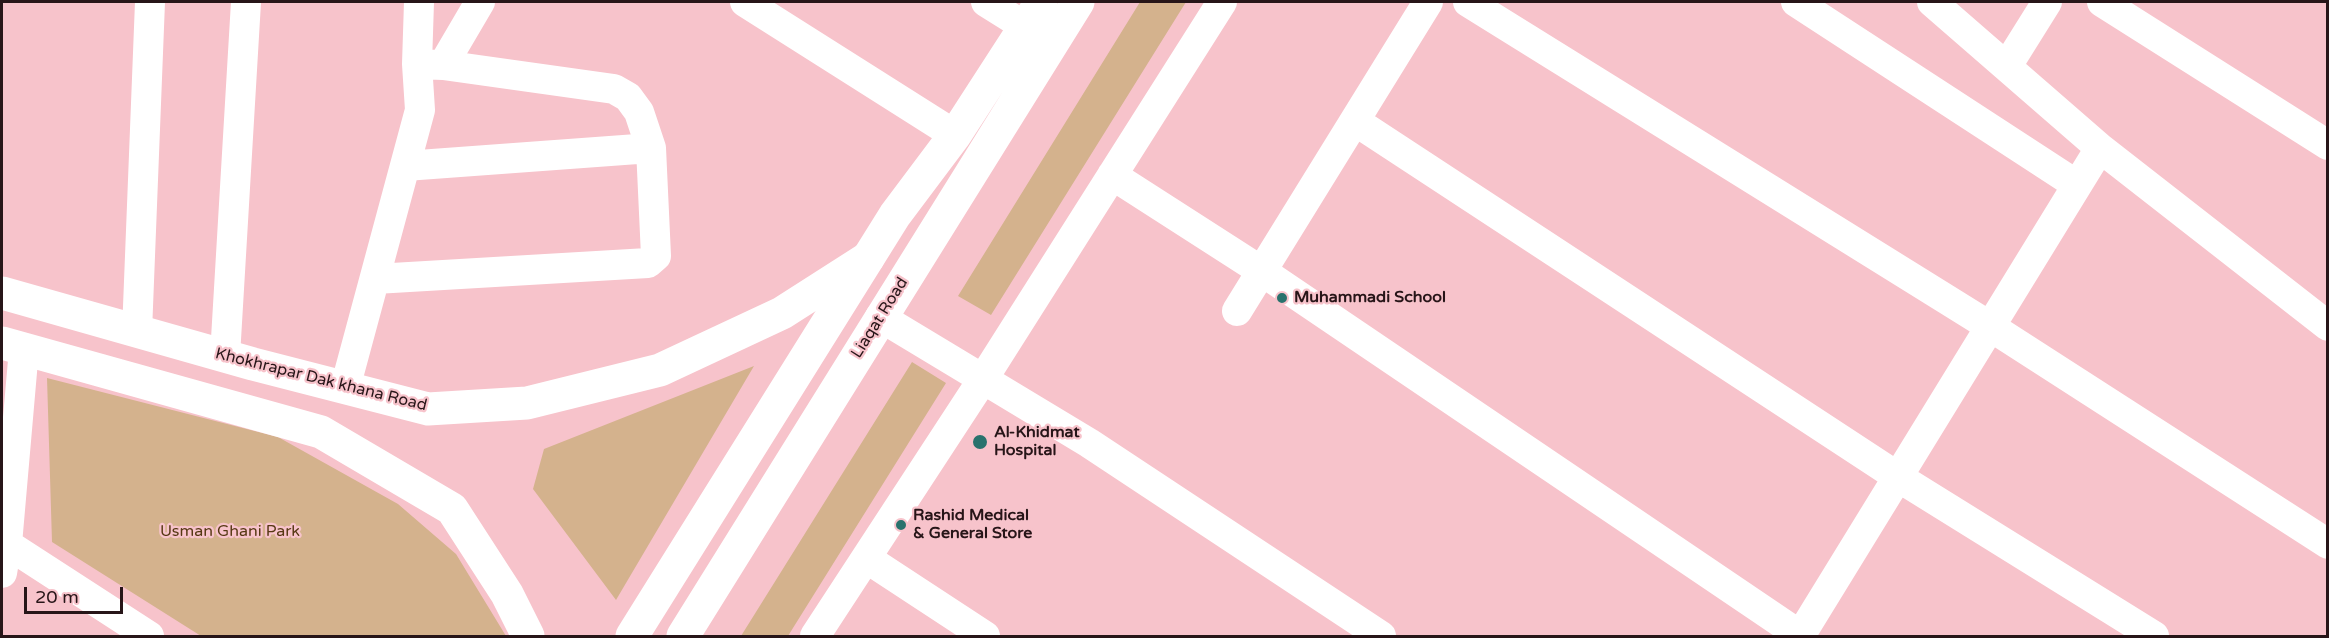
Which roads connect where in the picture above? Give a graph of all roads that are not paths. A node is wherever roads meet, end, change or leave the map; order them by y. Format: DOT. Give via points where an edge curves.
graph roads {
  1 [pos="150,2"];
  2 [pos="246,2"];
  3 [pos="419,2"];
  4 [pos="480,2"];
  5 [pos="745,2"];
  6 [pos="986,2"];
  7 [pos="1078,2"];
  8 [pos="1222,2"];
  9 [pos="1428,2"];
  10 [pos="1468,2"];
  11 [pos="1796,2"];
  12 [pos="1932,2"];
  13 [pos="2047,2"];
  14 [pos="2102,2"];
  15 [pos="1033,14"];
  16 [pos="430,65"];
  17 [pos="2007,66"];
  18 [pos="1355,121"];
  19 [pos="955,135"];
  20 [pos="2328,145"];
  21 [pos="651,148"];
  22 [pos="2100,148"];
  23 [pos="405,166"];
  24 [pos="1112,175"];
  25 [pos="2077,185"];
  26 [pos="868,258"];
  27 [pos="1263,272"];
  28 [pos="375,279"];
  29 [pos="2,293"];
  30 [pos="1237,312"];
  31 [pos="880,317"];
  32 [pos="2328,326"];
  33 [pos="1991,327"];
  34 [pos="137,332"];
  35 [pos="13,346"];
  36 [pos="225,356"];
  37 [pos="983,379"];
  38 [pos="345,388"];
  39 [pos="1898,477"];
  40 [pos="6,544"];
  41 [pos="2328,544"];
  42 [pos="866,558"];
  43 [pos="2,573"];
  44 [pos="149,636"];
  45 [pos="528,636"];
  46 [pos="632,636"];
  47 [pos="683,636"];
  48 [pos="815,636"];
  49 [pos="985,636"];
  50 [pos="1381,636"];
  51 [pos="1801,636"];
  52 [pos="2154,636"];
  1 -- 34 [label="street"];
  2 -- 36 [label="street"];
  3 -- 16 [label="street"];
  4 -- 16 [label="street"];
  5 -- 19 [label="street"];
  6 -- 15 [label="street"];
  7 -- 31 [label="street, Liaqat Road"];
  8 -- 24 [label="street"];
  9 -- 18 [label="street"];
  10 -- 33 [label="street"];
  11 -- 25 [label="street"];
  12 -- 17 [label="street"];
  13 -- 17 [label="street"];
  14 -- 20 [label="street"];
  15 -- 19 [label="street"];
  16 -- 21 [label="street" via="614,89 628,97 639,112"];
  16 -- 23 [label="street"];
  17 -- 22 [label="street"];
  18 -- 27 [label="street"];
  18 -- 39 [label="street"];
  19 -- 26 [label="street" via="895,214"];
  21 -- 23 [label="street"];
  21 -- 28 [label="street" via="656,256 648,263"];
  22 -- 25 [label="street"];
  22 -- 32 [label="street"];
  23 -- 28 [label="street"];
  24 -- 27 [label="street"];
  24 -- 37 [label="street"];
  25 -- 33 [label="street"];
  26 -- 38 [label="street, Khokhrapar Dak khana Road" via="782,313 660,370 527,403 428,409"];
  26 -- 46 [label="street"];
  27 -- 30 [label="street"];
  27 -- 51 [label="street"];
  28 -- 38 [label="street"];
  29 -- 34 [label="street, Khokhrapar Dak khana Road"];
  31 -- 37 [label="street"];
  31 -- 47 [label="street, Liaqat Road"];
  33 -- 39 [label="street"];
  33 -- 41 [label="street"];
  34 -- 36 [label="street, Khokhrapar Dak khana Road"];
  35 -- 40 [label="street"];
  35 -- 45 [label="street" via="321,432 452,509 507,594"];
  36 -- 38 [label="street, Khokhrapar Dak khana Road"];
  37 -- 42 [label="street"];
  37 -- 50 [label="street" via="1089,443"];
  39 -- 51 [label="street"];
  39 -- 52 [label="street"];
  40 -- 43 [label="street"];
  40 -- 44 [label="street"];
  42 -- 48 [label="street"];
  42 -- 49 [label="street"];
}
